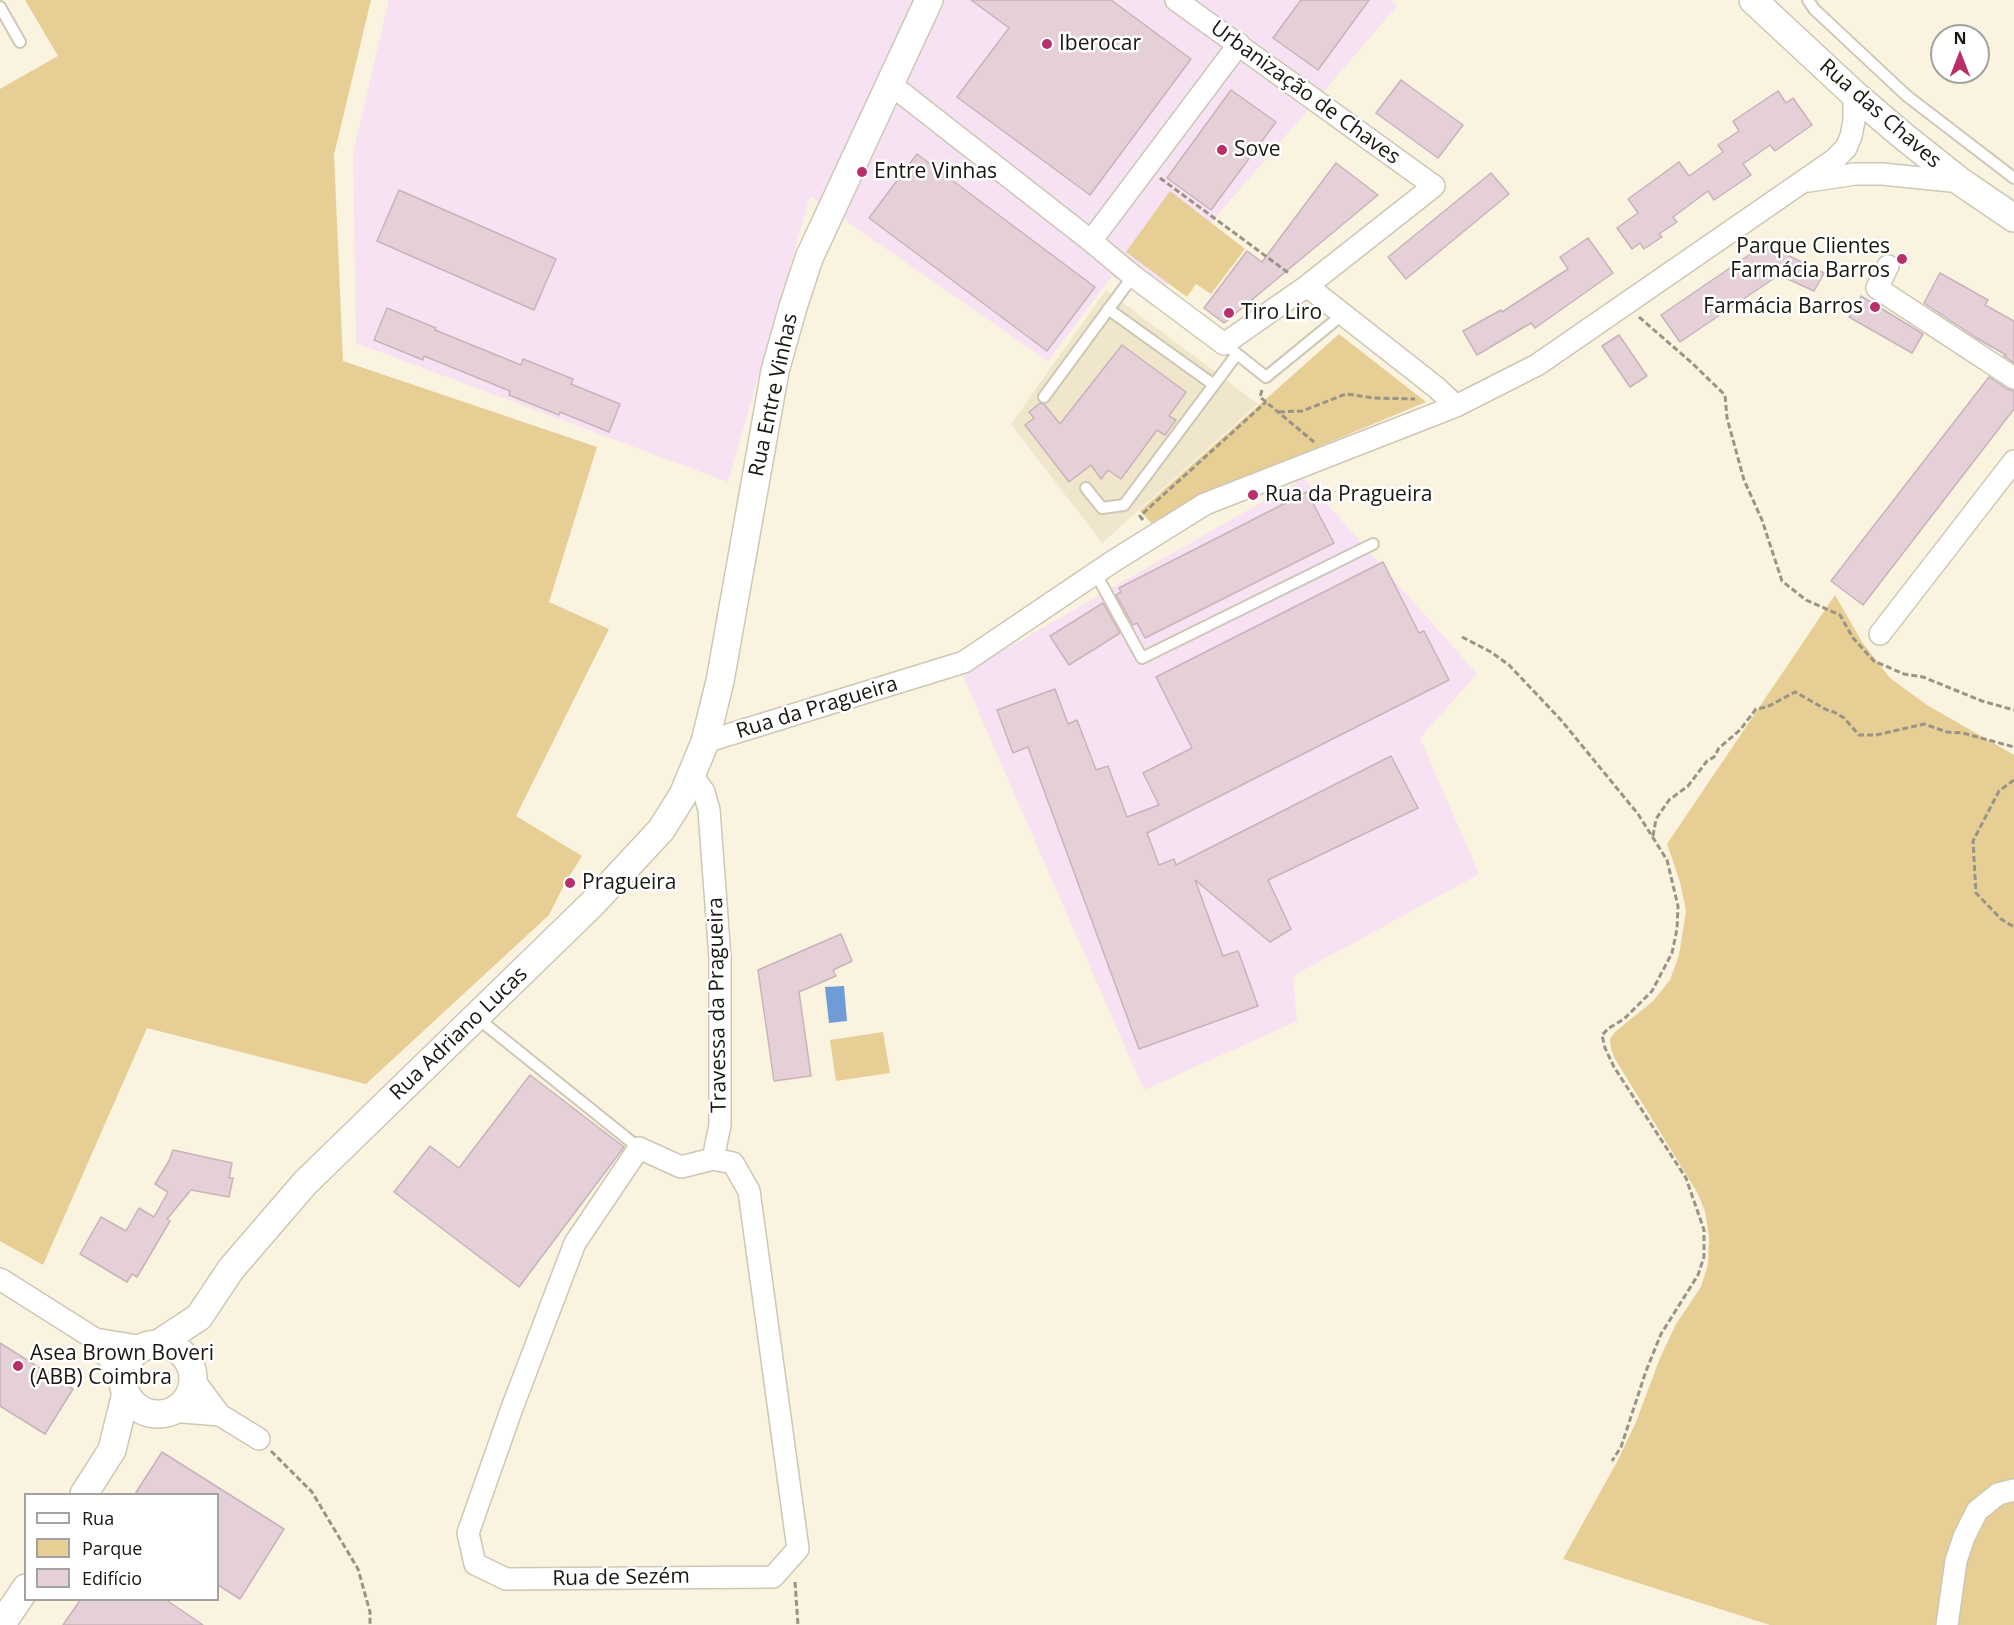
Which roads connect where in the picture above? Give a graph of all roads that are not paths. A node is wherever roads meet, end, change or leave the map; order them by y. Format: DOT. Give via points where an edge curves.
graph roads {
  1 [pos="929,0"];
  2 [pos="1176,0"];
  3 [pos="1753,0"];
  4 [pos="1808,0"];
  5 [pos="0,7"];
  6 [pos="20,42"];
  7 [pos="1239,44"];
  8 [pos="889,83"];
  9 [pos="1854,94"];
  10 [pos="2014,178"];
  11 [pos="1960,182"];
  12 [pos="1803,183"];
  13 [pos="2014,218"];
  14 [pos="1091,241"];
  15 [pos="1888,266"];
  16 [pos="1133,276"];
  17 [pos="1307,286"];
  18 [pos="1108,309"];
  19 [pos="1342,315"];
  20 [pos="1231,349"];
  21 [pos="2014,378"];
  22 [pos="1214,385"];
  23 [pos="1044,397"];
  24 [pos="1456,406"];
  25 [pos="2014,461"];
  26 [pos="1086,488"];
  27 [pos="1373,544"];
  28 [pos="1096,574"];
  29 [pos="1880,634"];
  30 [pos="705,742"];
  31 [pos="692,775"];
  32 [pos="476,1017"];
  33 [pos="639,1148"];
  34 [pos="712,1159"];
  35 [pos="0,1279"];
  36 [pos="199,1317"];
  37 [pos="95,1339"];
  38 [pos="151,1346"];
  39 [pos="192,1372"];
  40 [pos="124,1386"];
  41 [pos="165,1413"];
  42 [pos="220,1415"];
  43 [pos="259,1439"];
  44 [pos="112,1450"];
  45 [pos="2014,1490"];
  46 [pos="85,1493"];
  47 [pos="24,1591"];
  48 [pos="1,1625"];
  49 [pos="1947,1625"];
  1 -- 8 [label="street, Rua Entre Vinhas"];
  2 -- 7 [label="street, Urbanização de Chaves"];
  3 -- 9 [label="street, Rua das Chaves"];
  4 -- 10 [label="lane" via="1907,96"];
  5 -- 6 [label="lane"];
  7 -- 14 [label="street"];
  7 -- 17 [label="street, Urbanização de Chaves" via="1434,186"];
  8 -- 14 [label="street"];
  8 -- 30 [label="street, Rua Entre Vinhas" via="809,258 778,360 720,681"];
  9 -- 11 [label="street, Rua das Chaves"];
  9 -- 12 [label="street, Rua da Pragueira" via="1854,121 1845,148"];
  11 -- 12 [label="street, Rua da Pragueira" via="1856,174"];
  11 -- 13 [label="street, Rua das Chaves"];
  12 -- 24 [label="street, Rua da Pragueira" via="1537,365"];
  14 -- 16 [label="street"];
  15 -- 21 [label="street" via="1877,288"];
  16 -- 18 [label="lane"];
  16 -- 20 [label="street"];
  17 -- 19 [label="street"];
  17 -- 20 [label="street"];
  18 -- 22 [label="lane"];
  18 -- 23 [label="lane"];
  19 -- 20 [label="lane" via="1266,377"];
  19 -- 24 [label="street"];
  20 -- 22 [label="lane"];
  22 -- 26 [label="lane" via="1124,505 1102,508"];
  24 -- 28 [label="street, Rua da Pragueira" via="1204,504"];
  25 -- 29 [label="street"];
  27 -- 28 [label="lane" via="1142,658"];
  28 -- 30 [label="street, Rua da Pragueira" via="964,662"];
  30 -- 31 [label="street, Rua Adriano Lucas"];
  31 -- 32 [label="street, Rua Adriano Lucas" via="660,830 628,867"];
  31 -- 34 [label="street, Travessa da Pragueira" via="704,792 709,810 720,958 720,1125"];
  32 -- 33 [label="lane"];
  32 -- 36 [label="street, Rua Adriano Lucas" via="305,1183 231,1269"];
  33 -- 34 [label="street" via="681,1167"];
  33 -- 34 [label="street, Rua de Sezém" via="575,1243 468,1533 475,1564 506,1579 773,1577 798,1549 749,1191 733,1163"];
  35 -- 37 [label="street"];
  36 -- 38 [label="street, Rua Adriano Lucas"];
  36 -- 39 [label="street, Rua Adriano Lucas"];
  37 -- 38 [label="street"];
  37 -- 40 [label="street"];
  38 -- 39 [label="street" via="177,1350"];
  38 -- 40 [label="street" via="129,1360 124,1369"];
  39 -- 41 [label="street" via="187,1399"];
  39 -- 42 [label="street"];
  40 -- 41 [label="street" via="138,1408"];
  40 -- 44 [label="street"];
  41 -- 42 [label="street"];
  41 -- 44 [label="street"];
  42 -- 43 [label="street"];
  44 -- 46 [label="street"];
  45 -- 49 [label="street" via="1998,1494 1977,1511 1964,1537 1956,1561"];
  47 -- 48 [label="street"];
}
